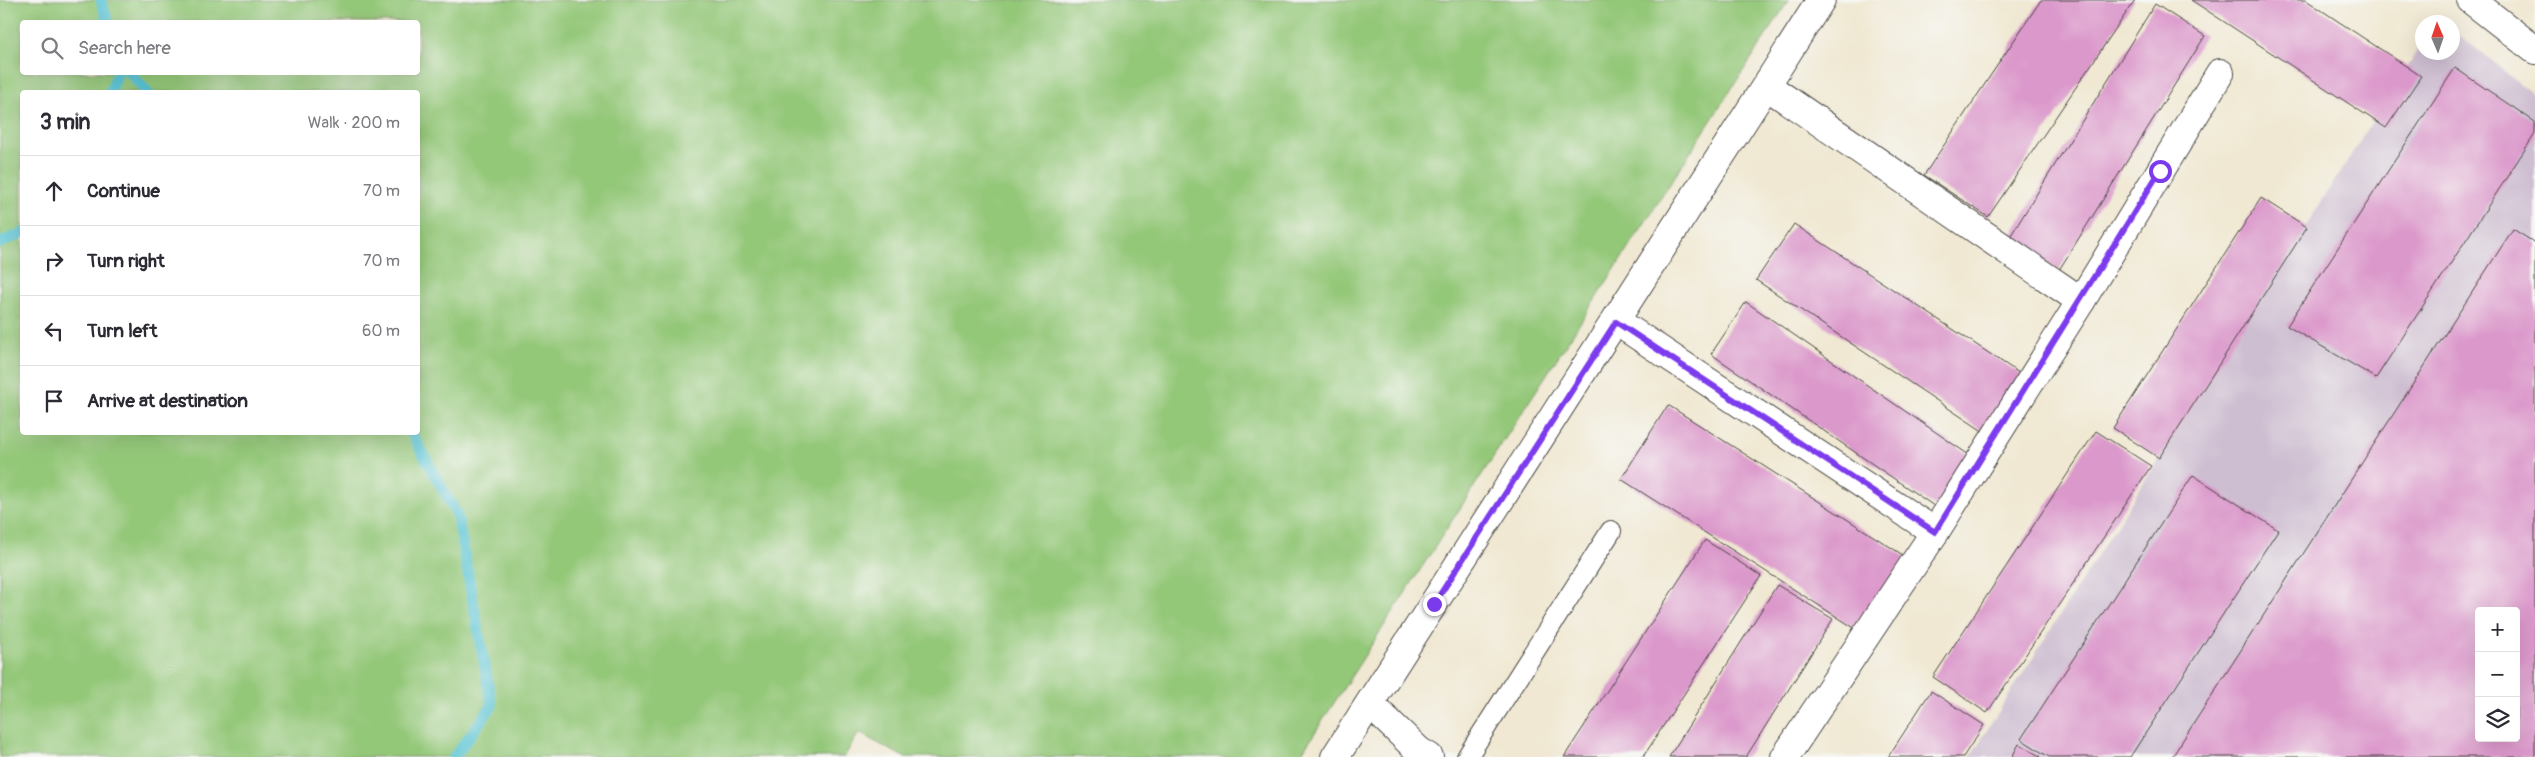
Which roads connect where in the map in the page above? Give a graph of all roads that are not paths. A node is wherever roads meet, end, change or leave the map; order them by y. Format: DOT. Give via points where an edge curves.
graph roads {
  1 [pos="1821,0"];
  2 [pos="2470,0"];
  3 [pos="2535,50"];
  4 [pos="2220,73"];
  5 [pos="1767,86"];
  6 [pos="2081,301"];
  7 [pos="1616,322"];
  8 [pos="1611,531"];
  9 [pos="1935,532"];
  10 [pos="1370,704"];
  11 [pos="1335,757"];
  12 [pos="1429,757"];
  13 [pos="1467,757"];
  14 [pos="1785,757"];
  1 -- 5 [label="street"];
  2 -- 3 [label="street"];
  4 -- 6 [label="street"];
  5 -- 6 [label="street"];
  5 -- 7 [label="street"];
  6 -- 9 [label="street"];
  7 -- 9 [label="street"];
  7 -- 10 [label="street"];
  8 -- 13 [label="lane"];
  9 -- 14 [label="street"];
  10 -- 11 [label="street"];
  10 -- 12 [label="street"];
}
